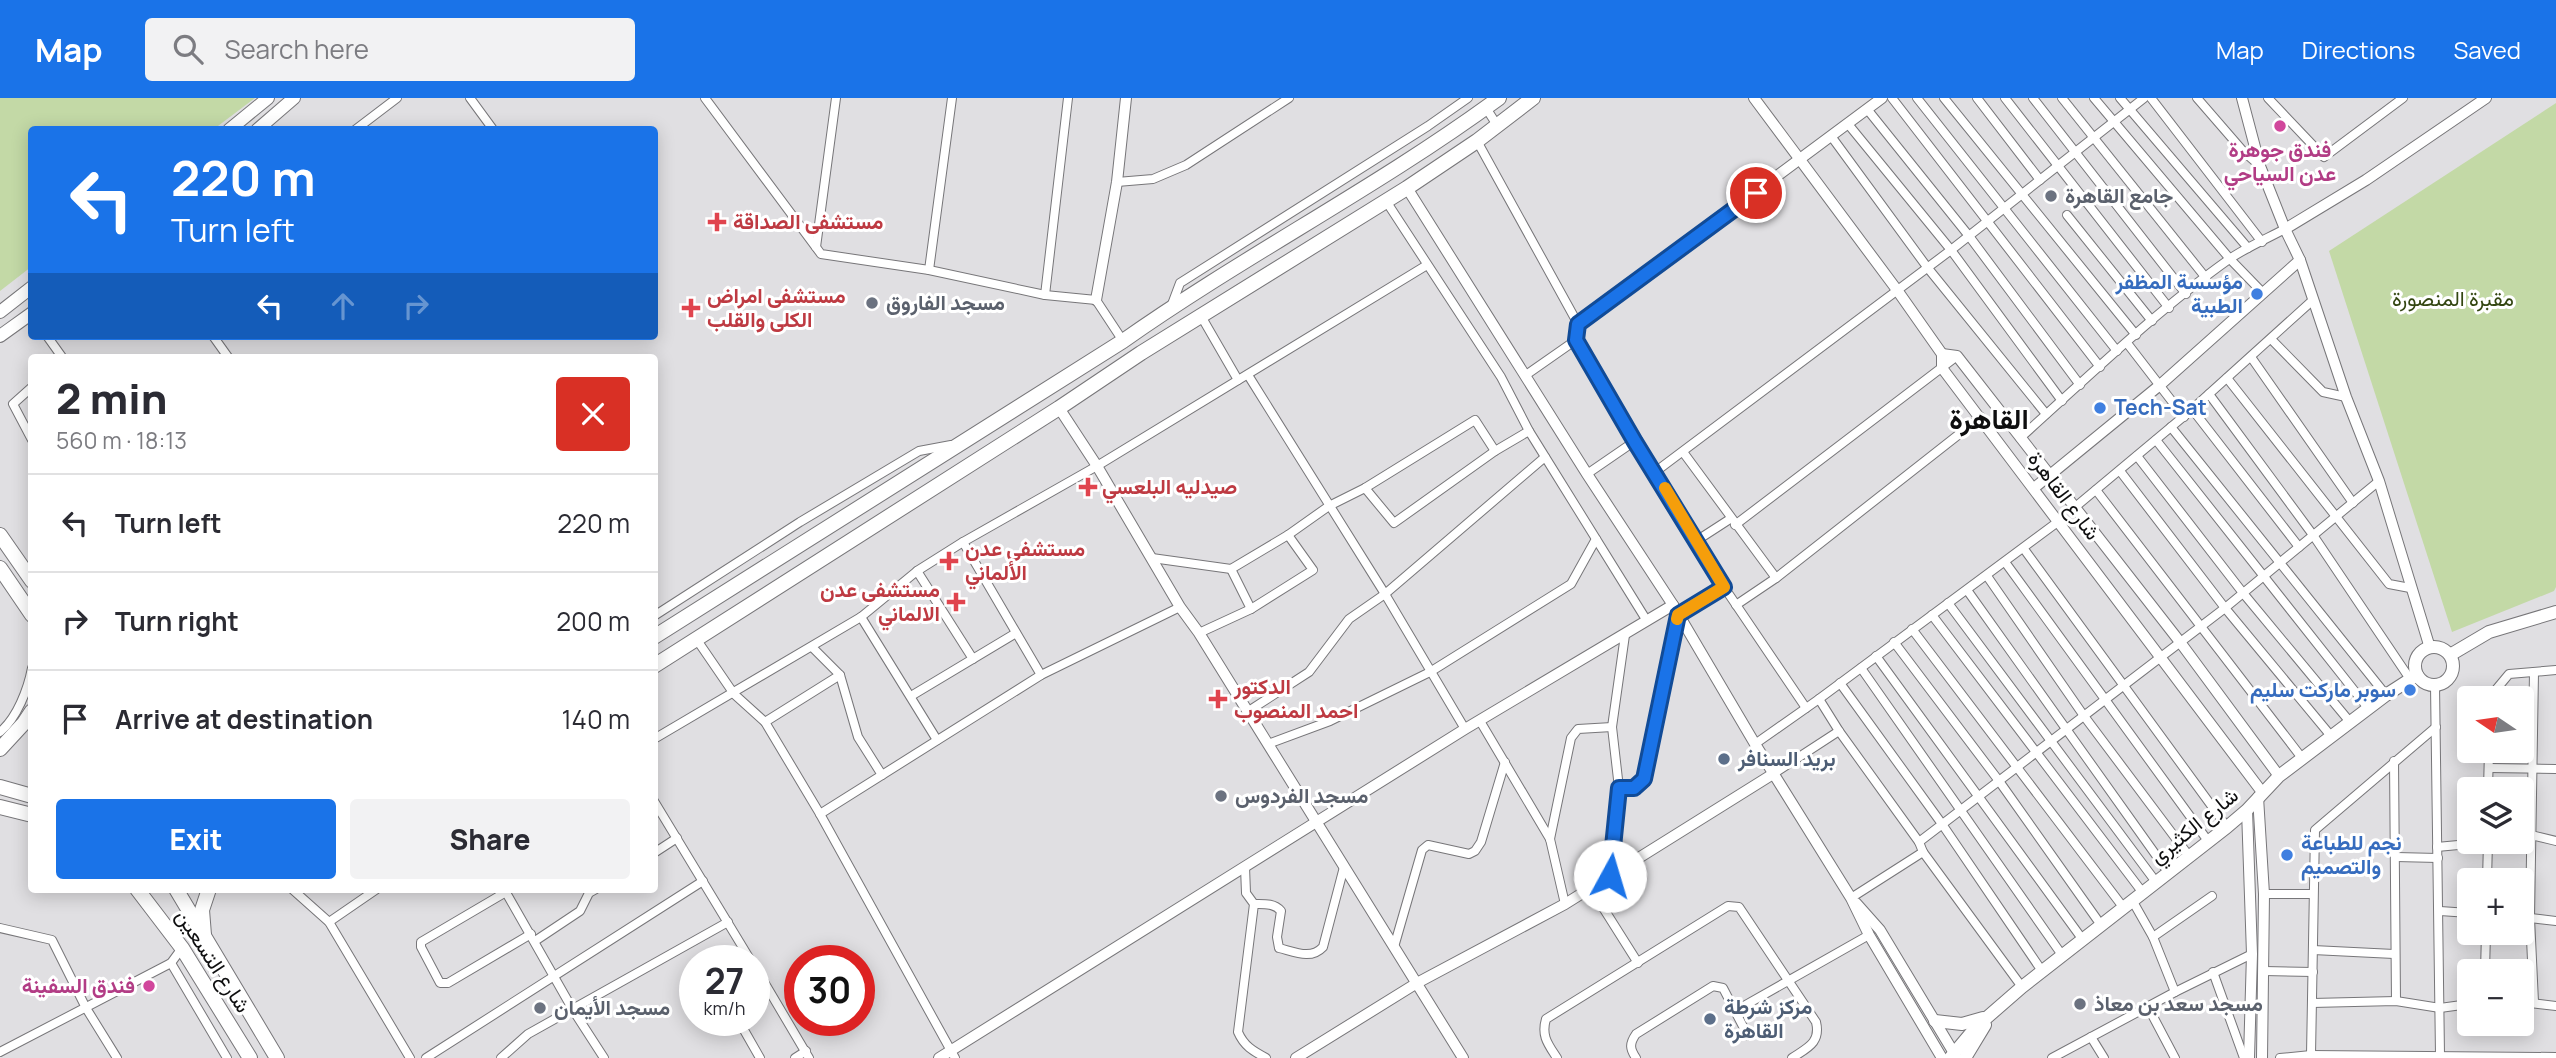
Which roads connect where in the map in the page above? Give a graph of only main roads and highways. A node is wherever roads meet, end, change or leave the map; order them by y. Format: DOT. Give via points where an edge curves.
graph roads {
  1 [pos="268,98"];
  2 [pos="294,98"];
  3 [pos="1499,98"];
  4 [pos="1533,98"];
  5 [pos="234,126"];
  6 [pos="262,126"];
  7 [pos="28,290"];
  8 [pos="0,312"];
  9 [pos="28,316"];
  10 [pos="0,337"];
  11 [pos="0,536"];
  12 [pos="0,568"];
  13 [pos="28,575"];
  14 [pos="28,609"];
  15 [pos="2556,612"];
  16 [pos="658,634"];
  17 [pos="2450,656"];
  18 [pos="658,664"];
  19 [pos="2414,677"];
  20 [pos="28,717"];
  21 [pos="0,749"];
  22 [pos="0,787"];
  23 [pos="28,795"];
  24 [pos="0,807"];
  25 [pos="28,814"];
  26 [pos="140,893"];
  27 [pos="178,893"];
  28 [pos="208,893"];
  29 [pos="204,940"];
  30 [pos="1935,1021"];
  31 [pos="1984,1023"];
  32 [pos="1954,1057"];
  33 [pos="250,1058"];
  34 [pos="276,1058"];
  35 [pos="1977,1058"];
  1 -- 5 [label="main road"];
  2 -- 6 [label="main road"];
  3 -- 16 [label="main road" via="1394,171 1171,307"];
  4 -- 18 [label="main road" via="1407,188"];
  7 -- 8 [label="main road"];
  9 -- 10 [label="main road"];
  11 -- 13 [label="main road"];
  12 -- 14 [label="main road"];
  15 -- 17 [label="main road" via="2489,632"];
  17 -- 19 [label="main road" via="2443,649 2421,652"];
  17 -- 19 [label="main road" via="2453,672 2446,682 2435,685"];
  19 -- 31 [label="main road, شارع الكثيري" via="2279,776 2227,827 2022,987"];
  20 -- 21 [label="main road"];
  22 -- 23 [label="main road"];
  24 -- 25 [label="main road"];
  26 -- 33 [label="main road, شارع التسعين" via="182,948"];
  27 -- 29 [label="main road, شارع التسعين"];
  28 -- 29 [label="main road" via="202,910"];
  29 -- 34 [label="main road, شارع التسعين"];
  30 -- 31 [label="main road"];
  31 -- 32 [label="main road, شارع الكثيري"];
  31 -- 35 [label="main road"];
}
